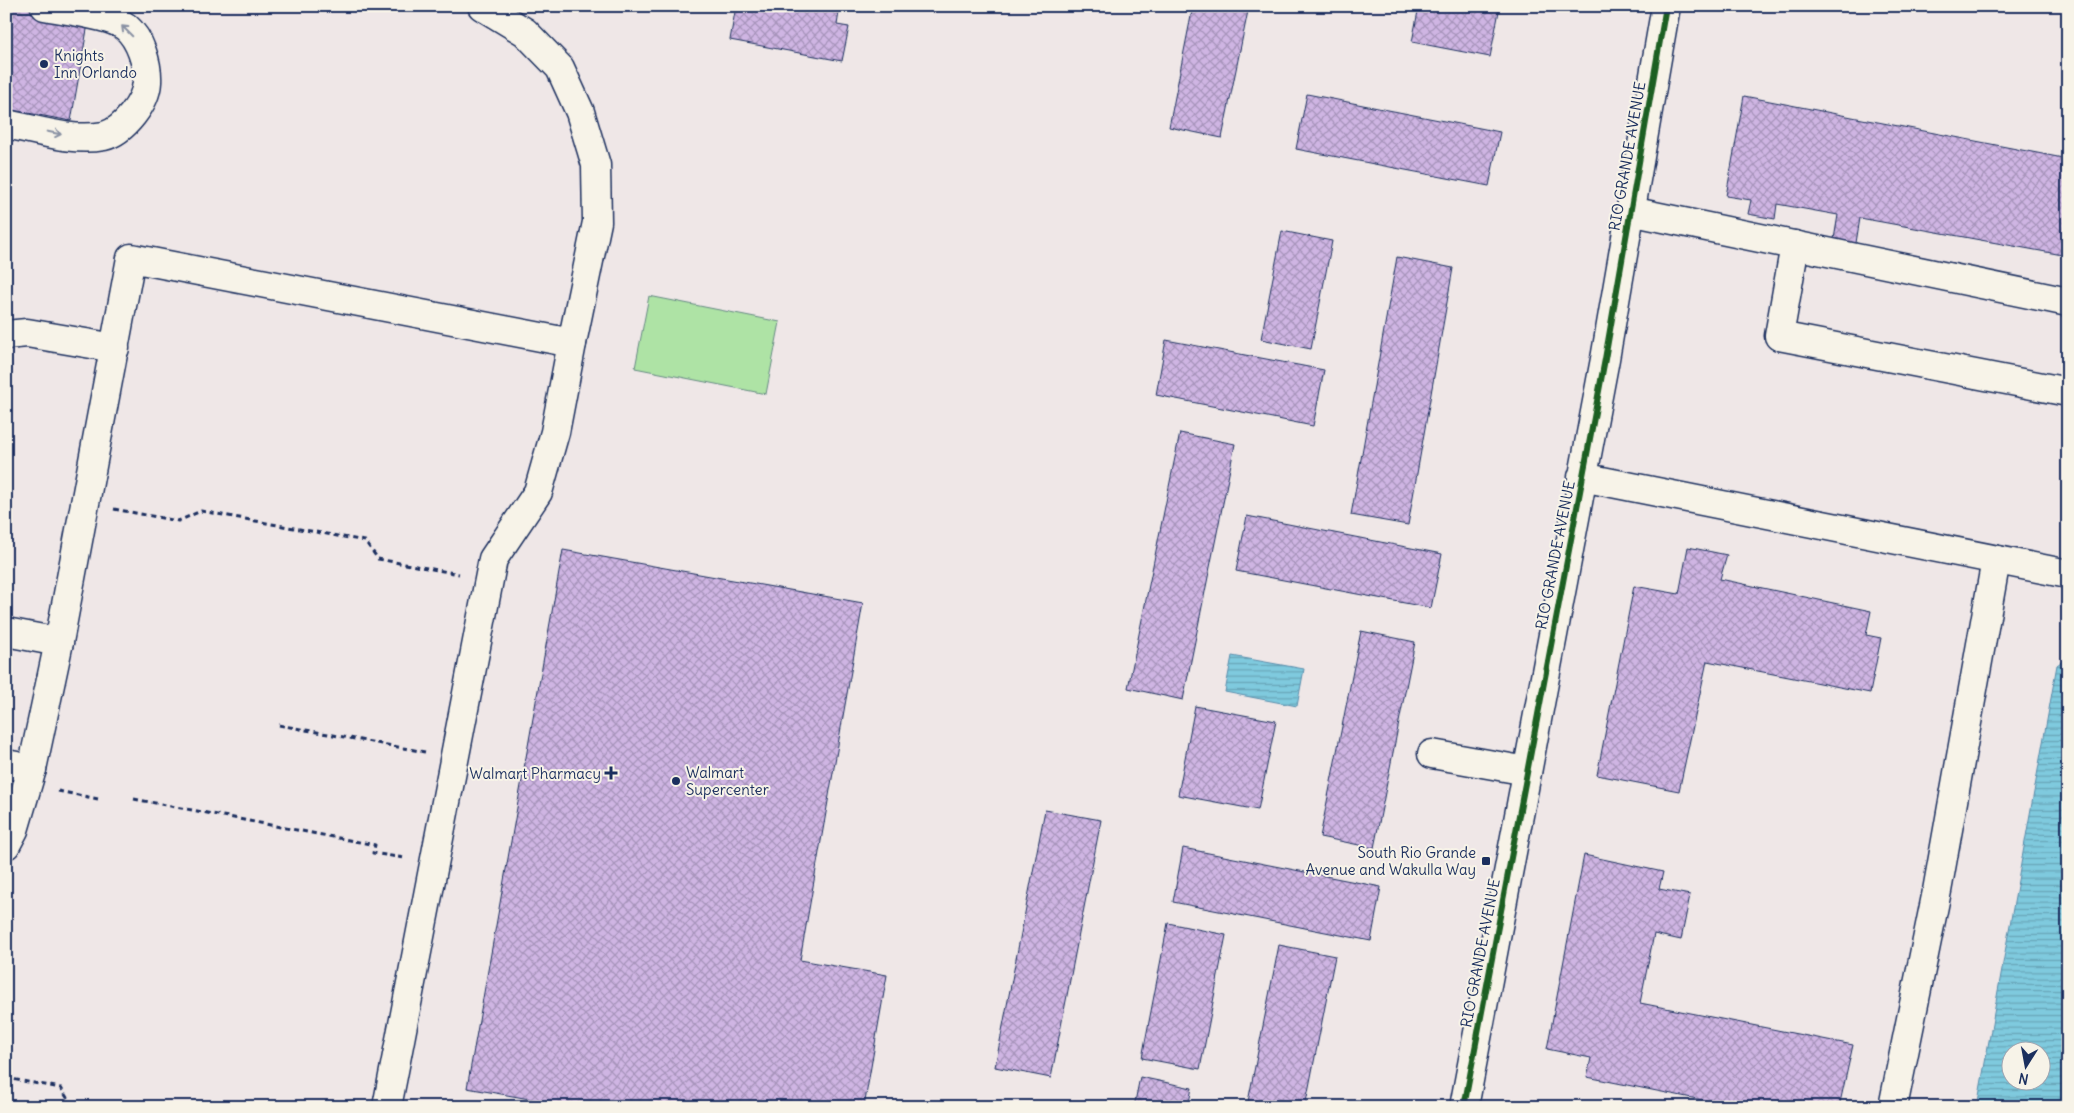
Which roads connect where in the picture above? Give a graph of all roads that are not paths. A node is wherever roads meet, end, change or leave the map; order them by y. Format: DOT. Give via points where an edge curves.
graph roads {
  1 [pos="45,6"];
  2 [pos="482,6"];
  3 [pos="1666,6"];
  4 [pos="6,124"];
  5 [pos="1630,211"];
  6 [pos="1795,245"];
  7 [pos="2068,302"];
  8 [pos="6,336"];
  9 [pos="572,343"];
  10 [pos="115,348"];
  11 [pos="2068,392"];
  12 [pos="1582,477"];
  13 [pos="1996,560"];
  14 [pos="2068,574"];
  15 [pos="6,632"];
  16 [pos="59,642"];
  17 [pos="1432,754"];
  18 [pos="19,766"];
  19 [pos="1527,771"];
  20 [pos="6,845"];
  21 [pos="387,1107"];
  22 [pos="1464,1107"];
  23 [pos="1893,1107"];
  4 -- 1 [label="street, one-way" via="76,137 105,135 125,124 139,107 148,83 145,58 125,26 98,16"];
  2 -- 9 [label="street" via="525,32 560,68 580,112 596,165 597,222"];
  3 -- 5 [label="street, RIO GRANDE AVENUE"];
  5 -- 6 [label="street"];
  5 -- 12 [label="street, RIO GRANDE AVENUE"];
  6 -- 7 [label="street"];
  6 -- 11 [label="street" via="1778,336"];
  8 -- 10 [label="street" via="27,333"];
  9 -- 10 [label="street" via="131,258"];
  9 -- 21 [label="street" via="555,432 538,492 493,559"];
  10 -- 16 [label="street"];
  12 -- 13 [label="street"];
  12 -- 19 [label="street, RIO GRANDE AVENUE"];
  13 -- 14 [label="street"];
  13 -- 23 [label="street" via="1937,891"];
  15 -- 16 [label="street"];
  16 -- 18 [label="street"];
  17 -- 19 [label="street"];
  18 -- 20 [label="street" via="14,830"];
  19 -- 22 [label="street, RIO GRANDE AVENUE"];
}
